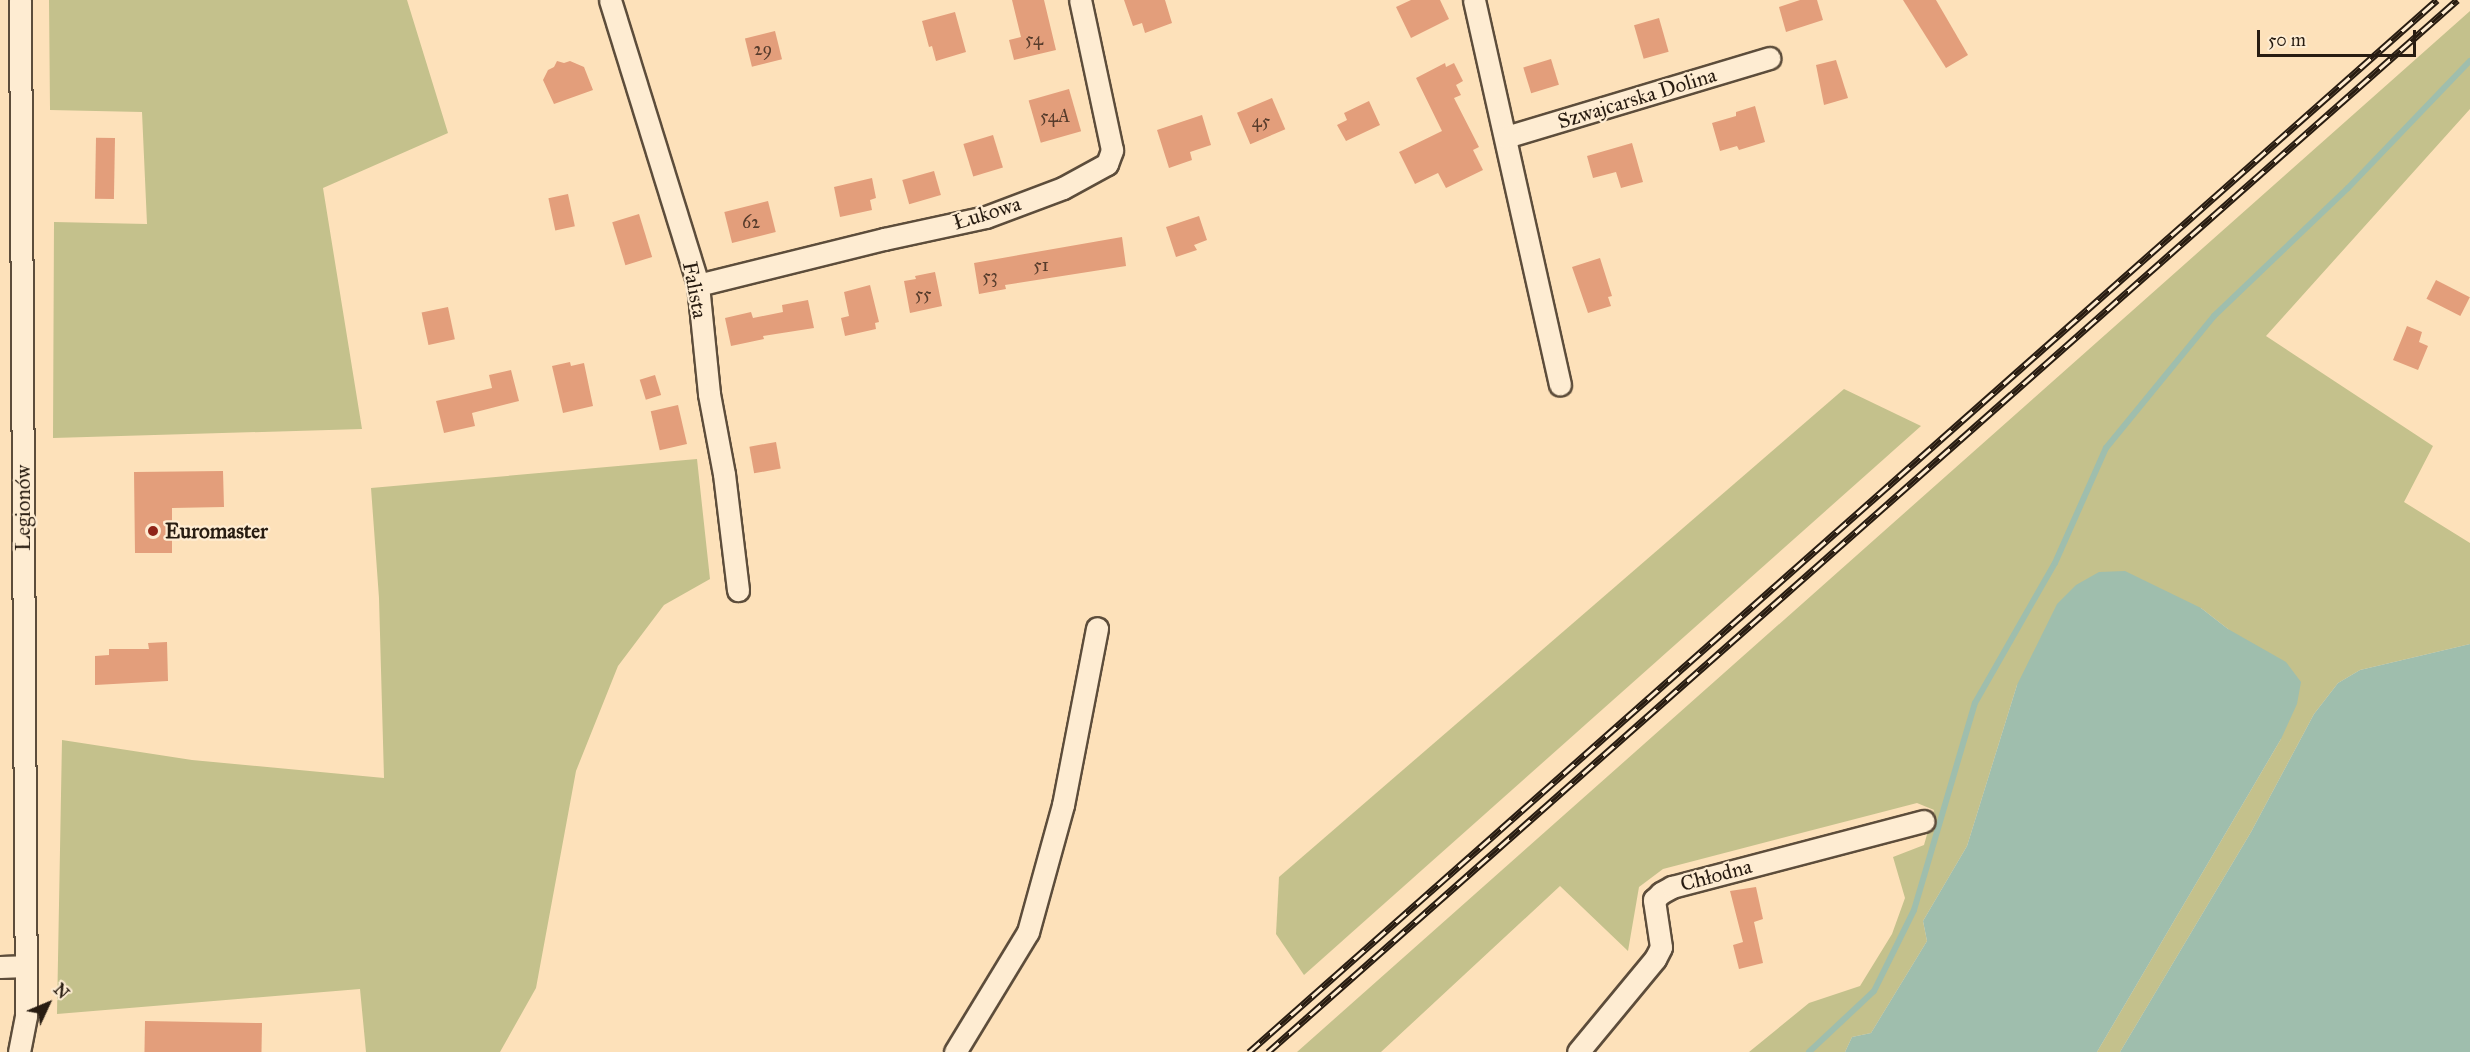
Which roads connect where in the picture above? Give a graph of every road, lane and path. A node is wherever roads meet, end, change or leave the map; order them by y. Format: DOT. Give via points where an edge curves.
graph roads {
  1 [pos="20,0"];
  2 [pos="610,0"];
  3 [pos="1080,0"];
  4 [pos="1474,0"];
  5 [pos="1769,58"];
  6 [pos="1506,137"];
  7 [pos="698,285"];
  8 [pos="1560,385"];
  9 [pos="738,590"];
  10 [pos="1097,628"];
  11 [pos="1923,821"];
  12 [pos="25,966"];
  13 [pos="0,967"];
  14 [pos="26,1016"];
  15 [pos="19,1052"];
  16 [pos="35,1052"];
  17 [pos="955,1052"];
  18 [pos="1578,1052"];
  1 -- 12 [label="street, Legionów"];
  2 -- 7 [label="street, Falista"];
  3 -- 7 [label="street, Łukowa" via="1112,150 1107,164 1063,188 986,217"];
  4 -- 6 [label="street"];
  5 -- 6 [label="street, Szwajcarska Dolina"];
  6 -- 8 [label="street"];
  7 -- 9 [label="street, Falista" via="709,394 724,474"];
  10 -- 17 [label="street" via="1064,805 1029,932"];
  11 -- 18 [label="street, Chłodna" via="1666,890 1654,900 1661,947 1655,959"];
  12 -- 13 [label="street"];
  12 -- 14 [label="street, Legionów"];
  14 -- 15 [label="street, Legionów"];
  14 -- 16 [label="street, Legionów"];
}
